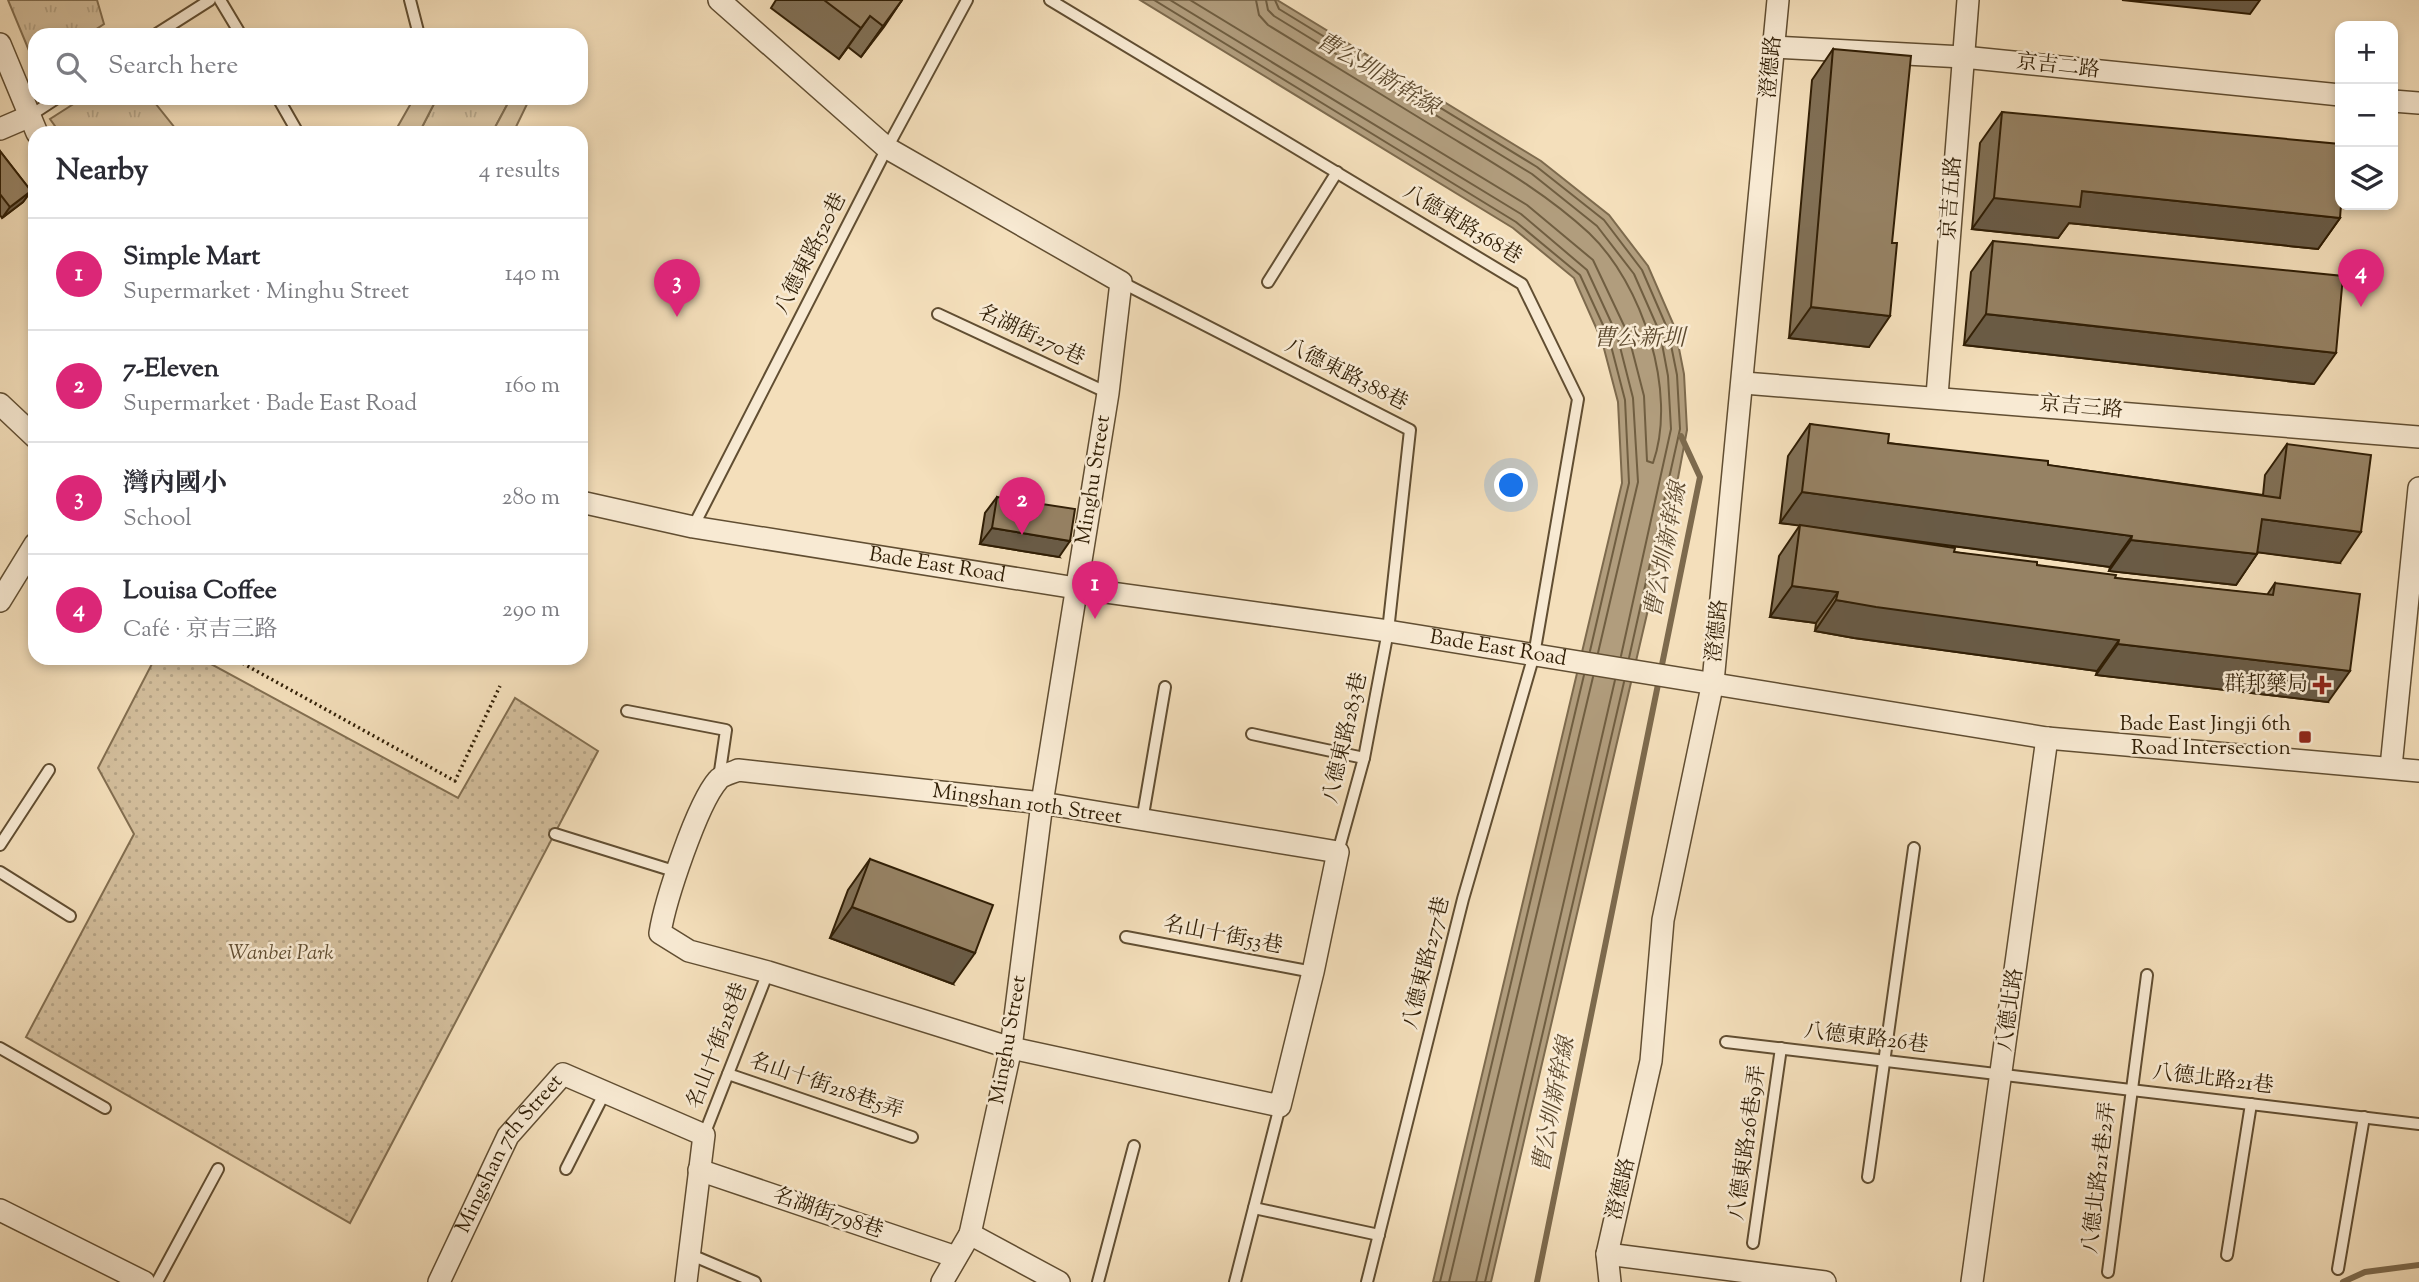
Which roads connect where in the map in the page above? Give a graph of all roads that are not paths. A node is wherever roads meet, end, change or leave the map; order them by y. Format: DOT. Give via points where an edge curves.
graph roads {
  1 [pos="210,0"];
  2 [pos="220,0"];
  3 [pos="410,0"];
  4 [pos="719,0"];
  5 [pos="967,0"];
  6 [pos="1050,0"];
  7 [pos="1778,0"];
  8 [pos="1968,0"];
  9 [pos="166,28"];
  10 [pos="237,28"];
  11 [pos="417,28"];
  12 [pos="0,44"];
  13 [pos="1774,47"];
  14 [pos="1963,57"];
  15 [pos="2335,94"];
  16 [pos="2398,101"];
  17 [pos="2419,103"];
  18 [pos="51,105"];
  19 [pos="282,105"];
  20 [pos="33,125"];
  21 [pos="294,126"];
  22 [pos="0,129"];
  23 [pos="887,148"];
  24 [pos="1337,173"];
  25 [pos="1121,282"];
  26 [pos="1268,282"];
  27 [pos="938,314"];
  28 [pos="1744,383"];
  29 [pos="1108,393"];
  30 [pos="1937,396"];
  31 [pos="0,404"];
  32 [pos="28,430"];
  33 [pos="2419,437"];
  34 [pos="2419,488"];
  35 [pos="588,504"];
  36 [pos="693,527"];
  37 [pos="28,555"];
  38 [pos="1076,589"];
  39 [pos="0,601"];
  40 [pos="1388,631"];
  41 [pos="1534,655"];
  42 [pos="1713,682"];
  43 [pos="1165,687"];
  44 [pos="626,711"];
  45 [pos="1252,734"];
  46 [pos="2048,738"];
  47 [pos="1364,758"];
  48 [pos="2391,767"];
  49 [pos="49,770"];
  50 [pos="2419,771"];
  51 [pos="719,778"];
  52 [pos="1042,803"];
  53 [pos="1142,821"];
  54 [pos="555,834"];
  55 [pos="0,845"];
  56 [pos="1914,848"];
  57 [pos="1338,852"];
  58 [pos="0,872"];
  59 [pos="677,872"];
  60 [pos="70,916"];
  61 [pos="1126,937"];
  62 [pos="768,972"];
  63 [pos="1313,972"];
  64 [pos="2147,975"];
  65 [pos="1726,1042"];
  66 [pos="0,1048"];
  67 [pos="1011,1048"];
  68 [pos="1781,1048"];
  69 [pos="1884,1060"];
  70 [pos="728,1074"];
  71 [pos="2002,1074"];
  72 [pos="2130,1089"];
  73 [pos="605,1092"];
  74 [pos="2252,1104"];
  75 [pos="1280,1106"];
  76 [pos="106,1108"];
  77 [pos="2364,1117"];
  78 [pos="2419,1124"];
  79 [pos="704,1135"];
  80 [pos="912,1137"];
  81 [pos="1134,1146"];
  82 [pos="218,1169"];
  83 [pos="566,1169"];
  84 [pos="699,1170"];
  85 [pos="1868,1177"];
  86 [pos="1254,1208"];
  87 [pos="0,1210"];
  88 [pos="970,1234"];
  89 [pos="1379,1235"];
  90 [pos="1753,1243"];
  91 [pos="689,1254"];
  92 [pos="1606,1254"];
  93 [pos="2228,1255"];
  94 [pos="956,1257"];
  95 [pos="2338,1269"];
  96 [pos="2108,1272"];
  97 [pos="145,1282"];
  98 [pos="156,1282"];
  99 [pos="439,1282"];
  100 [pos="686,1282"];
  101 [pos="755,1282"];
  102 [pos="942,1282"];
  103 [pos="1059,1282"];
  104 [pos="1098,1282"];
  105 [pos="1235,1282"];
  106 [pos="1367,1282"];
  107 [pos="1610,1282"];
  108 [pos="1825,1282"];
  109 [pos="1972,1282"];
  1 -- 9 [label="lane"];
  2 -- 10 [label="lane"];
  3 -- 11 [label="lane"];
  4 -- 23 [label="street"];
  5 -- 23 [label="lane, 八德東路520巷"];
  6 -- 24 [label="lane, 八德東路368巷"];
  7 -- 13 [label="street, 澄德路"];
  8 -- 14 [label="street, 京吉五路"];
  12 -- 20 [label="street"];
  13 -- 14 [label="street, 京吉二路"];
  13 -- 28 [label="street, 澄德路"];
  14 -- 15 [label="street, 京吉二路"];
  14 -- 30 [label="street, 京吉五路"];
  16 -- 17 [label="street"];
  18 -- 20 [label="lane"];
  19 -- 21 [label="lane"];
  20 -- 22 [label="street"];
  23 -- 25 [label="street"];
  23 -- 36 [label="lane, 八德東路520巷"];
  24 -- 26 [label="lane"];
  24 -- 41 [label="lane, 八德東路368巷" via="1522,284 1578,399"];
  25 -- 29 [label="street, Minghu Street"];
  25 -- 40 [label="lane, 八德東路388巷" via="1410,430"];
  27 -- 29 [label="lane, 名湖街270巷"];
  28 -- 30 [label="street, 京吉三路"];
  28 -- 42 [label="street, 澄德路"];
  29 -- 38 [label="street, Minghu Street"];
  30 -- 33 [label="street, 京吉三路"];
  31 -- 32 [label="street"];
  34 -- 48 [label="street"];
  35 -- 36 [label="street, Bade East Road"];
  36 -- 38 [label="street, Bade East Road"];
  37 -- 39 [label="street"];
  38 -- 40 [label="street, Bade East Road"];
  38 -- 52 [label="street, Minghu Street"];
  40 -- 41 [label="street, Bade East Road"];
  40 -- 47 [label="lane, 八德東路283巷"];
  41 -- 42 [label="street, Bade East Road"];
  41 -- 89 [label="lane, 八德東路277巷" via="1463,899"];
  42 -- 46 [label="street, Bade East Road"];
  42 -- 92 [label="street, 澄德路" via="1663,920 1651,1062"];
  43 -- 53 [label="lane"];
  44 -- 51 [label="lane" via="726,730"];
  45 -- 47 [label="lane"];
  46 -- 48 [label="street, Bade East Road"];
  46 -- 71 [label="street, 八德北路"];
  47 -- 57 [label="lane, 八德東路283巷"];
  48 -- 50 [label="street, Bade East Road"];
  49 -- 55 [label="lane"];
  51 -- 52 [label="street, Mingshan 10th Street" via="738,770"];
  51 -- 59 [label="street"];
  52 -- 53 [label="street, Mingshan 10th Street"];
  52 -- 67 [label="street, Minghu Street"];
  53 -- 57 [label="street, Mingshan 10th Street"];
  54 -- 59 [label="lane"];
  56 -- 69 [label="lane"];
  57 -- 63 [label="street"];
  58 -- 60 [label="lane"];
  59 -- 62 [label="street" via="660,933 688,951"];
  61 -- 63 [label="lane, 名山十街53巷"];
  62 -- 67 [label="street"];
  62 -- 70 [label="lane, 名山十街218巷"];
  63 -- 75 [label="street"];
  64 -- 72 [label="lane, 八德北路21巷2弄"];
  65 -- 68 [label="lane, 八德東路26巷"];
  66 -- 76 [label="lane"];
  67 -- 75 [label="street"];
  67 -- 88 [label="street, Minghu Street"];
  68 -- 69 [label="lane, 八德東路26巷"];
  68 -- 90 [label="lane, 八德東路26巷9弄"];
  69 -- 71 [label="lane, 八德東路26巷"];
  69 -- 85 [label="lane"];
  70 -- 79 [label="lane, 名山十街218巷"];
  70 -- 80 [label="lane, 名山十街218巷5弄"];
  71 -- 72 [label="lane, 八德北路21巷"];
  71 -- 109 [label="street, 八德北路"];
  72 -- 74 [label="lane, 八德北路21巷"];
  72 -- 96 [label="lane, 八德北路21巷2弄"];
  73 -- 79 [label="street, Mingshan 7th Street"];
  73 -- 83 [label="lane"];
  73 -- 99 [label="street, Mingshan 7th Street" via="563,1074 508,1136"];
  74 -- 77 [label="lane, 八德北路21巷"];
  74 -- 93 [label="lane"];
  75 -- 86 [label="lane"];
  77 -- 78 [label="lane, 八德北路21巷"];
  77 -- 95 [label="lane"];
  79 -- 84 [label="street"];
  81 -- 104 [label="lane"];
  82 -- 98 [label="lane"];
  84 -- 91 [label="street"];
  84 -- 94 [label="street, 名湖街798巷"];
  86 -- 89 [label="lane"];
  86 -- 105 [label="lane"];
  87 -- 97 [label="street"];
  88 -- 94 [label="street, Minghu Street"];
  88 -- 103 [label="street"];
  89 -- 106 [label="lane, 八德東路277巷"];
  91 -- 100 [label="street"];
  91 -- 101 [label="lane"];
  92 -- 107 [label="street"];
  92 -- 108 [label="street"];
  94 -- 102 [label="street, Minghu Street"];
}
